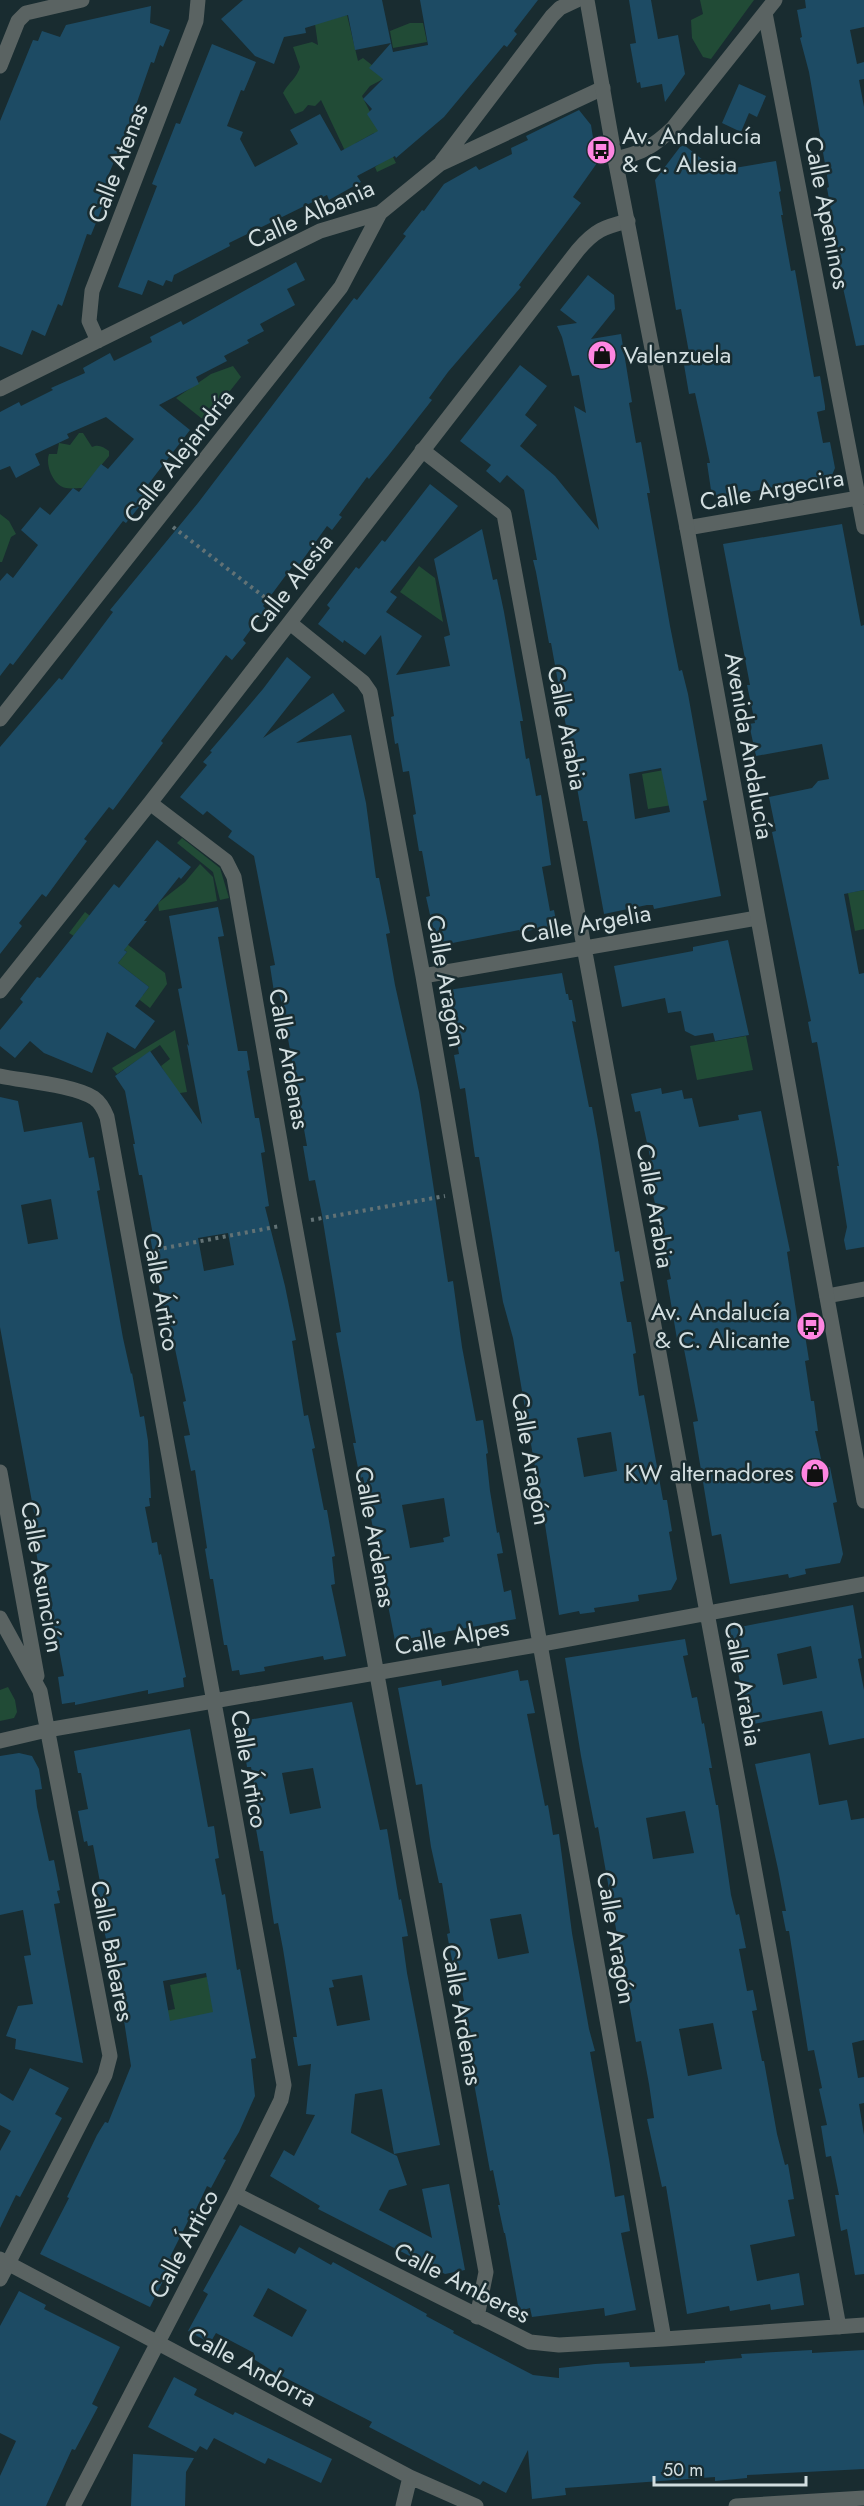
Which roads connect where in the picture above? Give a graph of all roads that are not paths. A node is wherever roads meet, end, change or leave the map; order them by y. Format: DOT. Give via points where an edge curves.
graph roads {
  1 [pos="82,0"];
  2 [pos="198,0"];
  3 [pos="577,0"];
  4 [pos="587,0"];
  5 [pos="775,0"];
  6 [pos="765,13"];
  7 [pos="0,66"];
  8 [pos="603,88"];
  9 [pos="615,159"];
  10 [pos="440,164"];
  11 [pos="380,213"];
  12 [pos="628,220"];
  13 [pos="98,341"];
  14 [pos="0,389"];
  15 [pos="422,450"];
  16 [pos="861,498"];
  17 [pos="864,527"];
  18 [pos="687,528"];
  19 [pos="290,623"];
  20 [pos="0,719"];
  21 [pos="150,803"];
  22 [pos="757,918"];
  23 [pos="585,947"];
  24 [pos="423,976"];
  25 [pos="0,991"];
  26 [pos="0,1076"];
  27 [pos="864,1289"];
  28 [pos="826,1296"];
  29 [pos="0,1472"];
  30 [pos="864,1501"];
  31 [pos="864,1584"];
  32 [pos="707,1613"];
  33 [pos="0,1618"];
  34 [pos="542,1644"];
  35 [pos="376,1673"];
  36 [pos="40,1691"];
  37 [pos="214,1702"];
  38 [pos="47,1730"];
  39 [pos="0,1741"];
  40 [pos="236,2194"];
  41 [pos="4,2261"];
  42 [pos="0,2279"];
  43 [pos="477,2317"];
  44 [pos="864,2325"];
  45 [pos="839,2327"];
  46 [pos="664,2339"];
  47 [pos="158,2342"];
  48 [pos="410,2477"];
  49 [pos="864,2498"];
  50 [pos="73,2506"];
  51 [pos="403,2506"];
  52 [pos="476,2506"];
  53 [pos="736,2506"];
  1 -- 7 [label="street" via="26,13 18,21"];
  2 -- 13 [label="street, Calle Atenas" via="196,21 92,291 89,321"];
  3 -- 10 [label="street" via="552,16"];
  4 -- 8 [label="street, Avenida Andalucía"];
  5 -- 6 [label="street"];
  6 -- 9 [label="street" via="655,146"];
  6 -- 16 [label="street, Calle Apeninos"];
  8 -- 9 [label="street, Avenida Andalucía"];
  8 -- 10 [label="street, Calle Albania"];
  9 -- 12 [label="street, Avenida Andalucía"];
  10 -- 11 [label="street, Calle Albania"];
  11 -- 13 [label="street, Calle Albania" via="320,231"];
  11 -- 20 [label="street, Calle Alejandría" via="341,286"];
  12 -- 15 [label="street, Calle Alesia" via="591,235"];
  12 -- 18 [label="street, Avenida Andalucía"];
  13 -- 14 [label="street, Calle Albania"];
  15 -- 19 [label="street, Calle Alesia"];
  15 -- 23 [label="street, Calle Arabia" via="504,514"];
  16 -- 17 [label="street, Calle Apeninos"];
  16 -- 18 [label="street, Calle Argecira"];
  18 -- 22 [label="street, Avenida Andalucía"];
  19 -- 21 [label="street, Calle Alesia"];
  19 -- 24 [label="street, Calle Aragón" via="363,682 370,692"];
  21 -- 25 [label="street, Calle Alesia"];
  21 -- 35 [label="street, Calle Ardenas" via="226,861 234,877"];
  22 -- 23 [label="street, Calle Argelia"];
  22 -- 28 [label="street, Avenida Andalucía"];
  23 -- 24 [label="street, Calle Argelia"];
  23 -- 32 [label="street, Calle Arabia"];
  24 -- 34 [label="street, Calle Aragón"];
  26 -- 37 [label="street, Calle Ártico" via="82,1092 95,1099 107,1117"];
  27 -- 28 [label="street"];
  28 -- 30 [label="street, Avenida Andalucía"];
  29 -- 36 [label="street, Calle Asunción"];
  31 -- 32 [label="street, Calle Alpes"];
  32 -- 34 [label="street, Calle Alpes"];
  32 -- 45 [label="street, Calle Arabia"];
  33 -- 36 [label="street, Calle Baleares"];
  34 -- 35 [label="street, Calle Alpes"];
  34 -- 46 [label="street, Calle Aragón"];
  35 -- 37 [label="street, Calle Alpes"];
  35 -- 43 [label="street, Calle Ardenas" via="486,2272"];
  36 -- 38 [label="street, Calle Baleares"];
  37 -- 38 [label="street, Calle Alpes"];
  37 -- 40 [label="street, Calle Ártico" via="284,2085 281,2100"];
  38 -- 39 [label="street, Calle Alpes"];
  38 -- 41 [label="street, Calle Baleares" via="110,2056 105,2075"];
  40 -- 43 [label="street, Calle Amberes"];
  40 -- 47 [label="street, Calle Ártico"];
  41 -- 42 [label="street, Calle Baleares"];
  41 -- 47 [label="street, Calle Andorra"];
  43 -- 46 [label="street, Calle Amberes" via="530,2342 560,2345"];
  44 -- 45 [label="street, Calle Amberes"];
  45 -- 46 [label="street, Calle Amberes"];
  47 -- 48 [label="street, Calle Andorra"];
  47 -- 50 [label="street, Calle Ártico"];
  48 -- 51 [label="street"];
  48 -- 52 [label="street, Calle Andorra"];
  49 -- 53 [label="street"];
}
